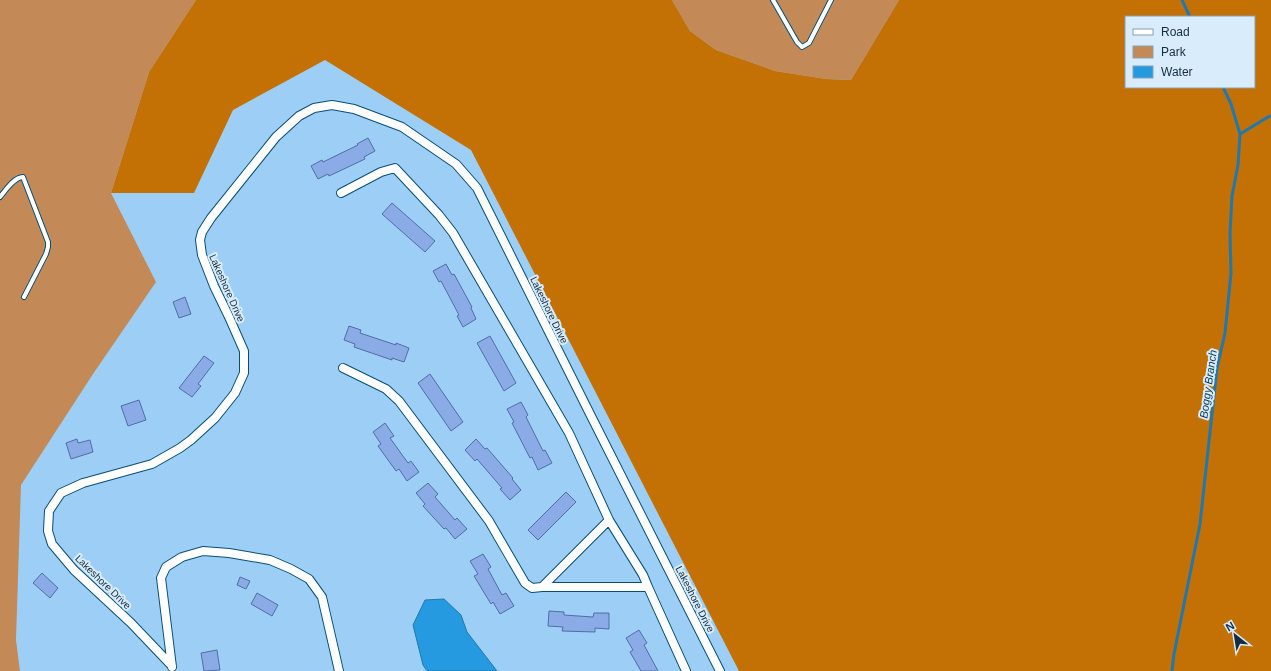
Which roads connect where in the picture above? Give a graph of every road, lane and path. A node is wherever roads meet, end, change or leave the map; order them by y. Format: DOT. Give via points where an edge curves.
graph roads {
  1 [pos="773,0"];
  2 [pos="831,0"];
  3 [pos="341,193"];
  4 [pos="0,197"];
  5 [pos="24,297"];
  6 [pos="343,368"];
  7 [pos="609,520"];
  8 [pos="542,587"];
  9 [pos="648,588"];
  10 [pos="172,669"];
  11 [pos="338,671"];
  12 [pos="686,671"];
  13 [pos="720,671"];
  1 -- 2 [label="lane" via="802,47 809,43"];
  3 -- 7 [label="street" via="381,172 395,168 439,214 453,233 569,433"];
  4 -- 5 [label="lane" via="15,180 23,177 48,242 46,254"];
  6 -- 8 [label="street" via="386,389 399,401 489,521 525,583 532,588"];
  7 -- 8 [label="street"];
  7 -- 9 [label="street" via="643,575"];
  8 -- 9 [label="street"];
  9 -- 12 [label="street"];
  10 -- 11 [label="street, Lakeshore Drive" via="161,578 166,567 182,557 203,551 270,560 309,579 322,597"];
  10 -- 13 [label="street, Lakeshore Drive" via="131,623 74,570 52,544 48,531 49,511 61,493 83,483 152,464 180,448 215,418 235,393 244,373 244,351 202,255 202,232 276,137 299,116 314,108 332,105 354,109 402,127 456,164 477,188"];
}
